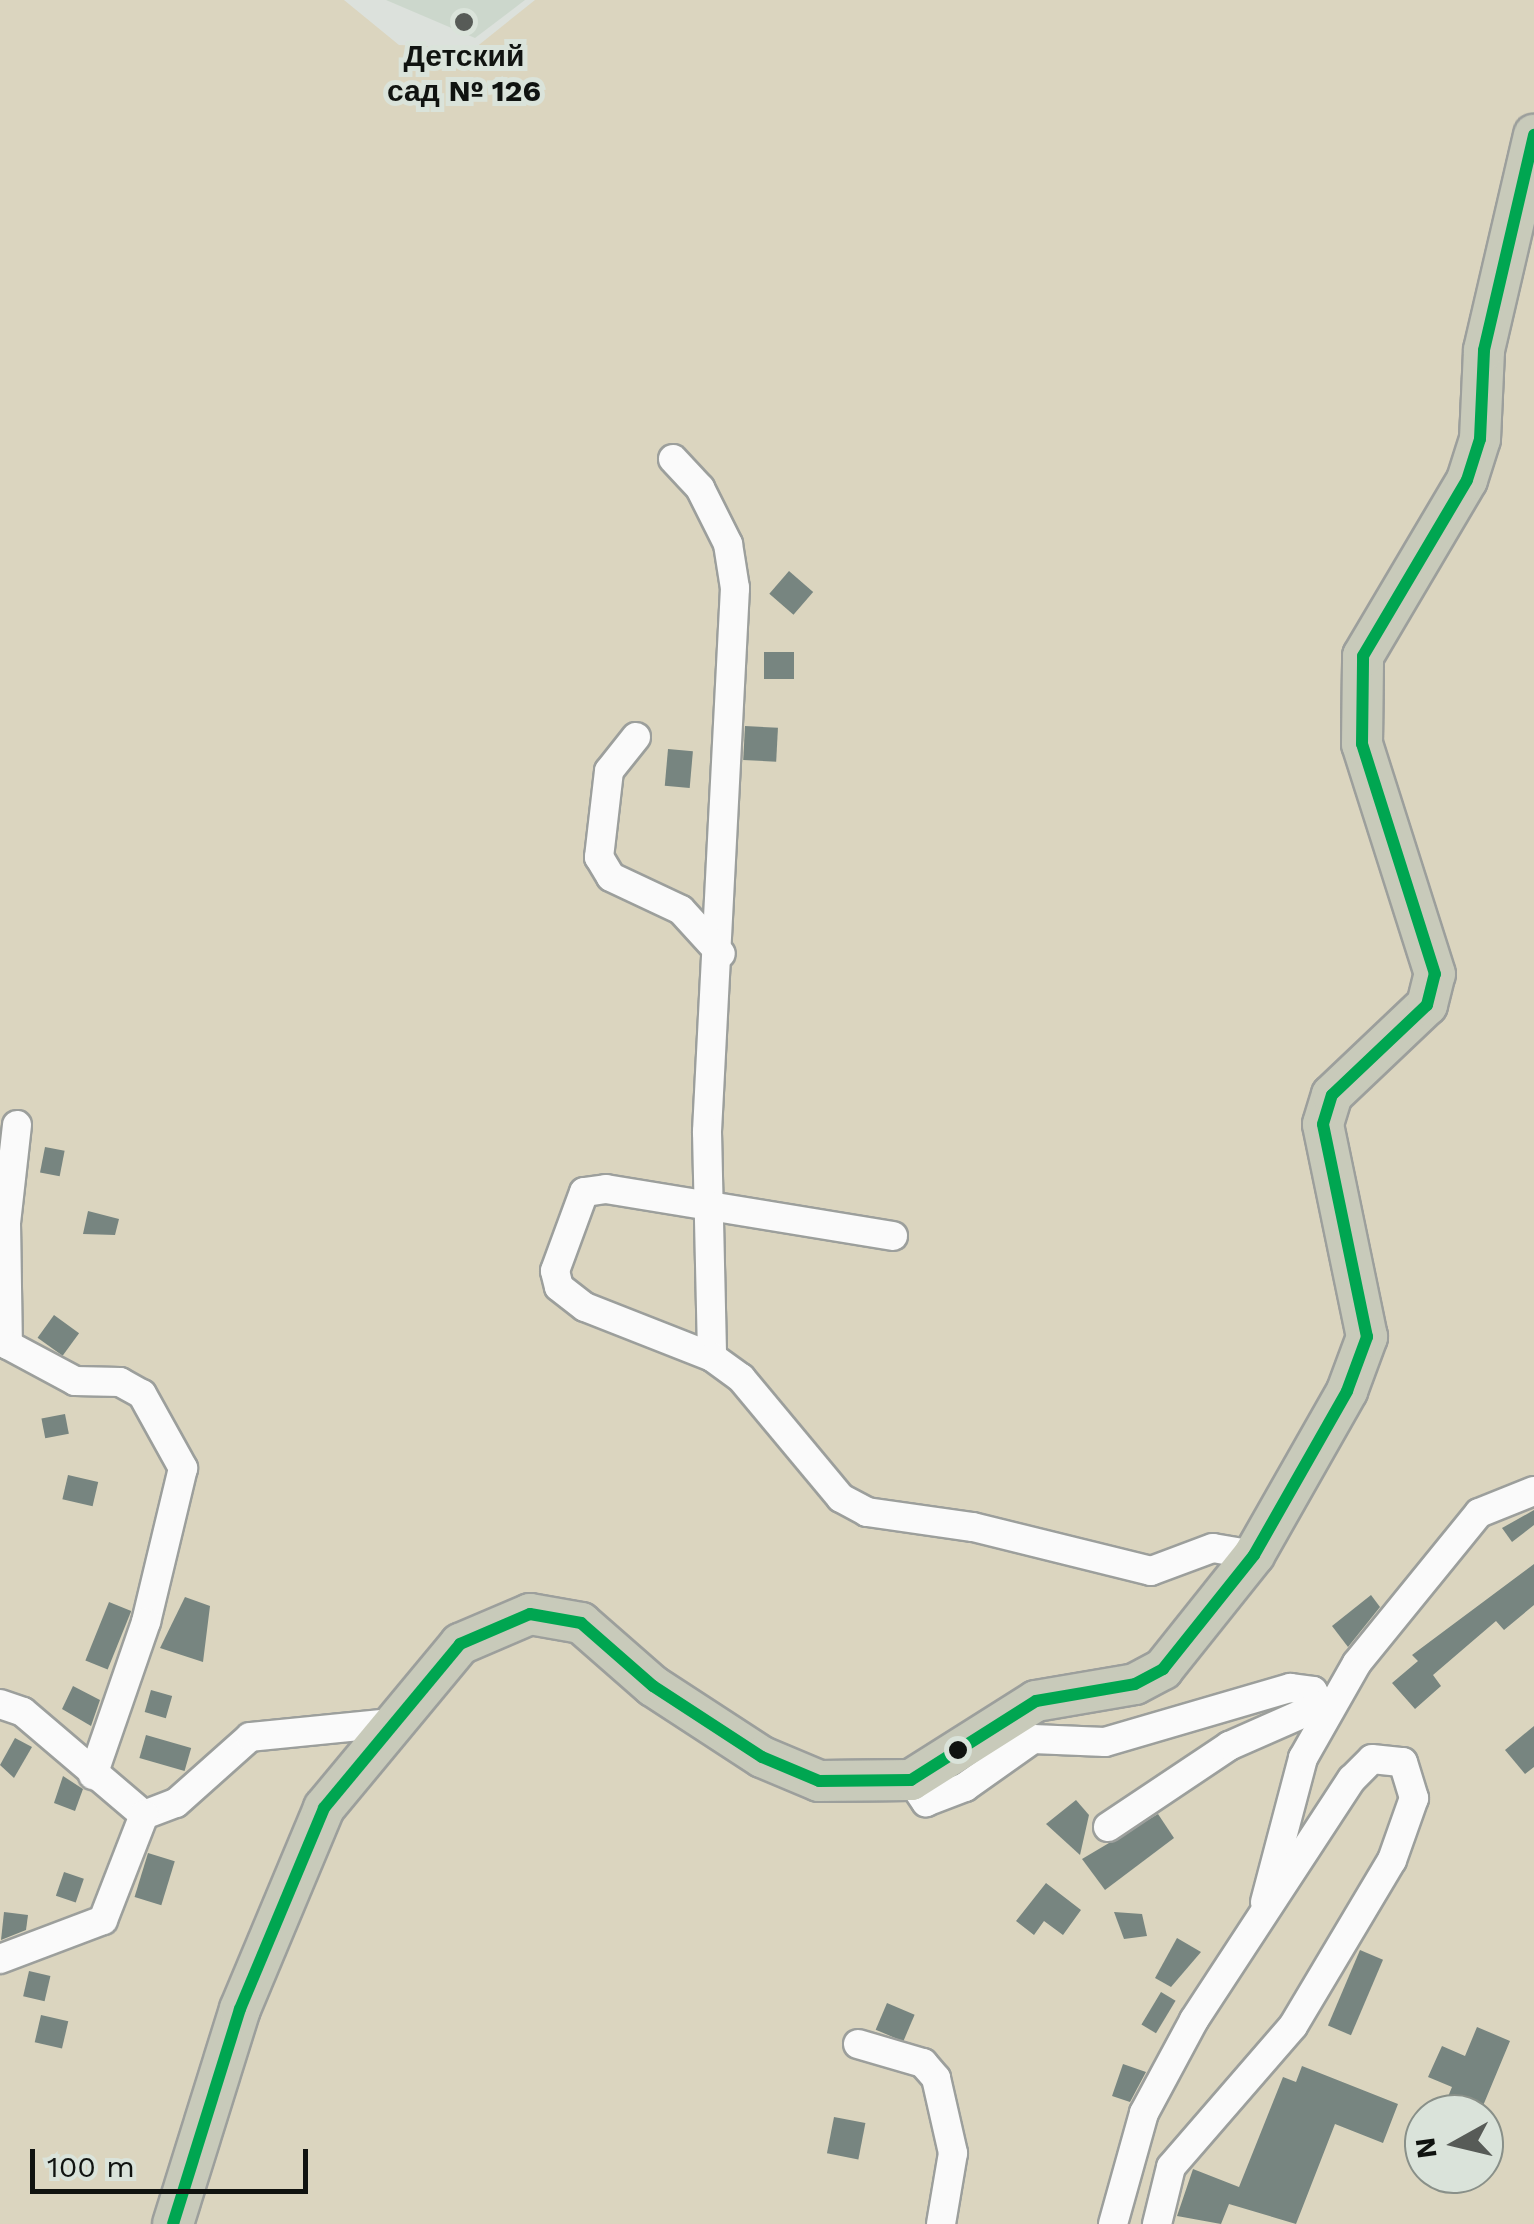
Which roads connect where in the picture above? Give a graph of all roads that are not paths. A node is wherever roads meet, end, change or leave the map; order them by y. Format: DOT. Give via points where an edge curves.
graph roads {
  1 [pos="1534,135"];
  2 [pos="673,459"];
  3 [pos="636,737"];
  4 [pos="721,954"];
  5 [pos="17,1125"];
  6 [pos="709,1205"];
  7 [pos="893,1236"];
  8 [pos="712,1357"];
  9 [pos="1534,1491"];
  10 [pos="1254,1554"];
  11 [pos="0,1704"];
  12 [pos="1324,1710"];
  13 [pos="390,1723"];
  14 [pos="93,1776"];
  15 [pos="911,1780"];
  16 [pos="144,1815"];
  17 [pos="1108,1827"];
  18 [pos="1263,1913"];
  19 [pos="0,1959"];
  20 [pos="858,2044"];
  21 [pos="173,2224"];
  22 [pos="941,2224"];
  23 [pos="1113,2224"];
  24 [pos="1158,2224"];
  1 -- 10 [label="highway" via="1484,350 1480,439 1467,480 1363,656 1362,744 1435,974 1427,1005 1332,1095 1324,1124 1367,1337 1347,1391"];
  2 -- 4 [label="street" via="700,488 728,544 735,588"];
  3 -- 4 [label="street" via="609,771 599,856 611,878 681,910"];
  4 -- 6 [label="street"];
  5 -- 14 [label="street" via="6,1223 8,1345 75,1381 120,1382 142,1394 183,1468 146,1622"];
  6 -- 7 [label="street"];
  6 -- 8 [label="street"];
  6 -- 8 [label="street" via="584,1192 556,1271 558,1287 585,1307"];
  8 -- 10 [label="street" via="841,1498 867,1512 973,1527 1151,1571 1212,1548"];
  9 -- 12 [label="street" via="1466,1526"];
  10 -- 15 [label="highway" via="1163,1669 1135,1684 1036,1701"];
  11 -- 14 [label="street" via="23,1712"];
  12 -- 15 [label="street" via="1313,1691 1290,1688 1105,1742 1034,1739 965,1787 926,1802"];
  12 -- 17 [label="street" via="1230,1746"];
  12 -- 18 [label="street" via="1284,1808"];
  13 -- 15 [label="highway" via="460,1644 530,1614 581,1623 706,1725 804,1775"];
  13 -- 16 [label="street" via="250,1737 176,1802"];
  13 -- 21 [label="highway" via="324,1808 217,2083"];
  14 -- 16 [label="street"];
  16 -- 19 [label="street" via="103,1920"];
  18 -- 23 [label="street" via="1144,2114"];
  18 -- 24 [label="street" via="1352,1779 1372,1758 1403,1762 1414,1798 1392,1860 1294,2026 1171,2167"];
  20 -- 22 [label="street" via="923,2062 936,2078 953,2153"];
}
